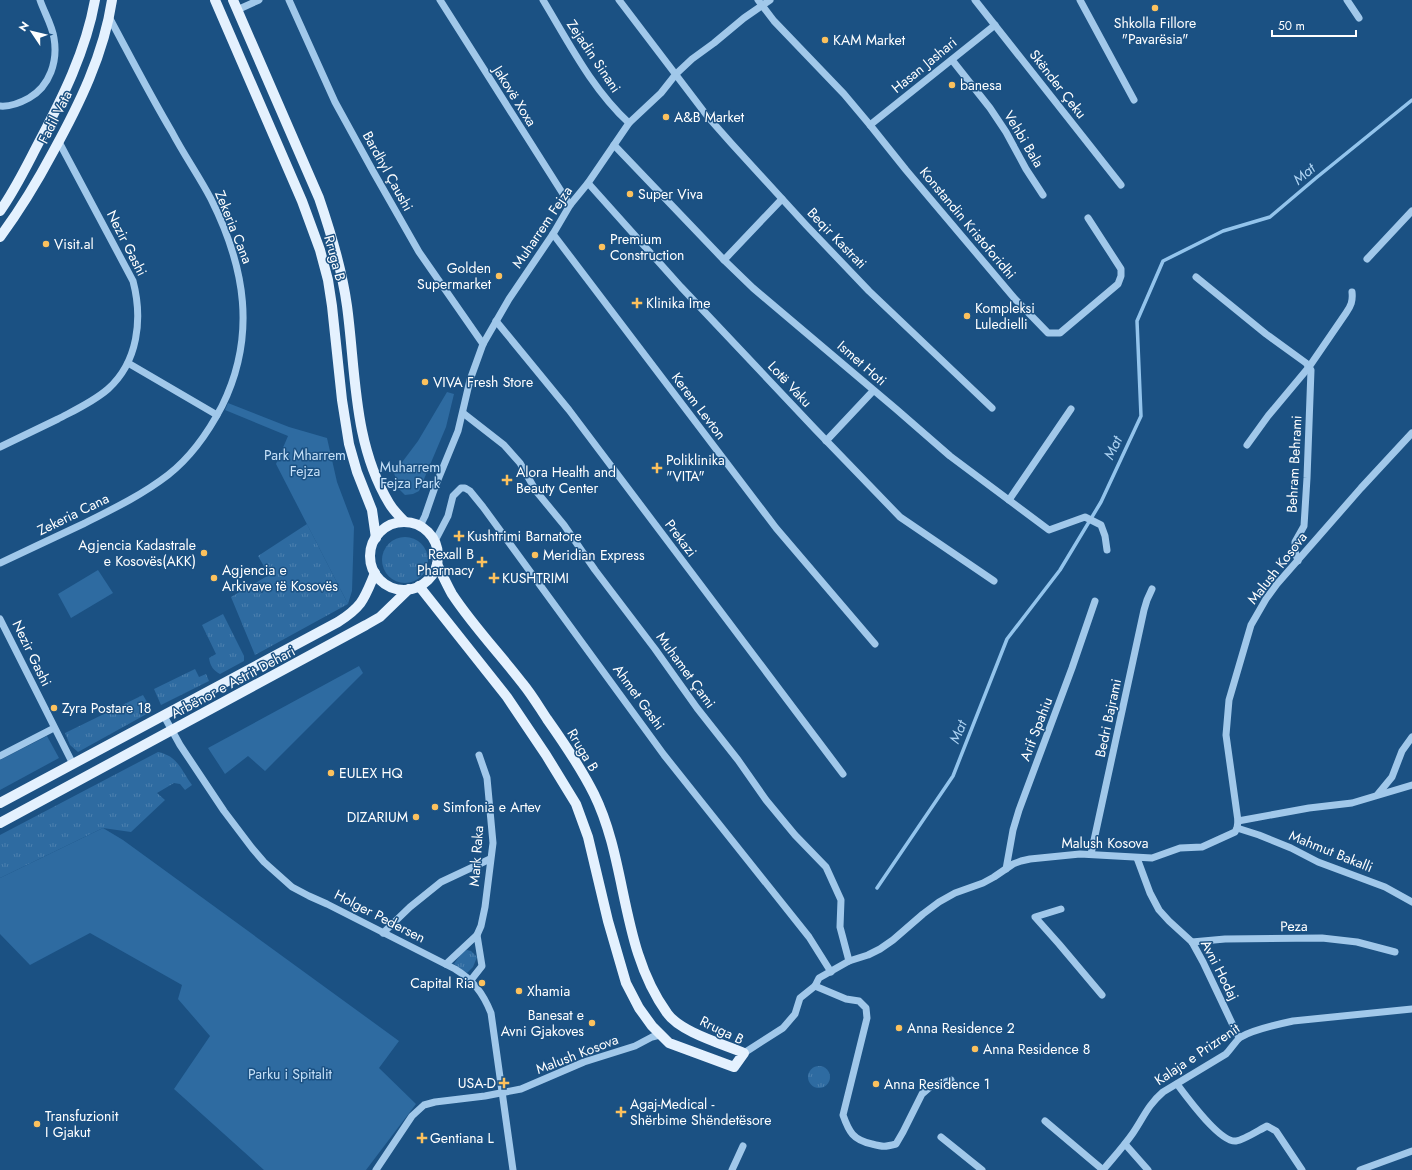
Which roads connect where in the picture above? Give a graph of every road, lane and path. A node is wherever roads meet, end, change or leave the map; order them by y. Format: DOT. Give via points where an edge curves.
graph roads {
  1 [pos="40,0"];
  2 [pos="95,0"];
  3 [pos="112,0"];
  4 [pos="215,0"];
  5 [pos="233,0"];
  6 [pos="259,0"];
  7 [pos="289,0"];
  8 [pos="440,0"];
  9 [pos="543,0"];
  10 [pos="619,0"];
  11 [pos="770,0"];
  12 [pos="975,0"];
  13 [pos="1080,0"];
  14 [pos="1347,0"];
  15 [pos="760,3"];
  16 [pos="237,10"];
  17 [pos="109,18"];
  18 [pos="1359,18"];
  19 [pos="995,25"];
  20 [pos="952,60"];
  21 [pos="676,74"];
  22 [pos="1134,100"];
  23 [pos="0,106"];
  24 [pos="629,123"];
  25 [pos="870,125"];
  26 [pos="59,142"];
  27 [pos="614,145"];
  28 [pos="588,183"];
  29 [pos="1120,185"];
  30 [pos="1044,195"];
  31 [pos="782,199"];
  32 [pos="570,205"];
  33 [pos="0,211"];
  34 [pos="1412,211"];
  35 [pos="1088,218"];
  36 [pos="553,234"];
  37 [pos="0,237"];
  38 [pos="1367,259"];
  39 [pos="724,260"];
  40 [pos="1196,277"];
  41 [pos="1352,292"];
  42 [pos="496,321"];
  43 [pos="484,344"];
  44 [pos="128,363"];
  45 [pos="1309,366"];
  46 [pos="874,391"];
  47 [pos="992,408"];
  48 [pos="1070,409"];
  49 [pos="463,413"];
  50 [pos="217,415"];
  51 [pos="1412,433"];
  52 [pos="826,441"];
  53 [pos="1247,446"];
  54 [pos="0,448"];
  55 [pos="1009,500"];
  56 [pos="404,522"];
  57 [pos="420,526"];
  58 [pos="376,538"];
  59 [pos="435,541"];
  60 [pos="1106,550"];
  61 [pos="1298,561"];
  62 [pos="0,563"];
  63 [pos="437,564"];
  64 [pos="375,573"];
  65 [pos="994,581"];
  66 [pos="414,588"];
  67 [pos="1152,589"];
  68 [pos="1095,601"];
  69 [pos="0,619"];
  70 [pos="875,644"];
  71 [pos="164,716"];
  72 [pos="54,728"];
  73 [pos="172,731"];
  74 [pos="1412,737"];
  75 [pos="479,755"];
  76 [pos="0,756"];
  77 [pos="73,764"];
  78 [pos="842,774"];
  79 [pos="1412,785"];
  80 [pos="1378,794"];
  81 [pos="0,803"];
  82 [pos="0,823"];
  83 [pos="1238,825"];
  84 [pos="1091,854"];
  85 [pos="1137,858"];
  86 [pos="490,859"];
  87 [pos="1006,868"];
  88 [pos="1412,902"];
  89 [pos="1061,909"];
  90 [pos="383,933"];
  91 [pos="477,935"];
  92 [pos="1192,942"];
  93 [pos="1395,952"];
  94 [pos="849,961"];
  95 [pos="446,964"];
  96 [pos="831,972"];
  97 [pos="471,980"];
  98 [pos="815,986"];
  99 [pos="1102,995"];
  100 [pos="1412,1009"];
  101 [pos="660,1035"];
  102 [pos="1239,1038"];
  103 [pos="744,1053"];
  104 [pos="951,1080"];
  105 [pos="1177,1084"];
  106 [pos="503,1093"];
  107 [pos="1045,1121"];
  108 [pos="941,1137"];
  109 [pos="1125,1144"];
  110 [pos="743,1146"];
  111 [pos="1412,1151"];
  112 [pos="376,1170"];
  113 [pos="513,1170"];
  114 [pos="732,1170"];
  115 [pos="982,1170"];
  116 [pos="1103,1170"];
  117 [pos="1148,1170"];
  118 [pos="1302,1170"];
  119 [pos="1360,1170"];
  1 -- 23 [label="street" via="54,37 50,76 31,97 12,106"];
  2 -- 33 [label="main road, Fadil Vata" via="86,38 68,83 25,169"];
  3 -- 17 [label="main road, Fadil Vata"];
  4 -- 58 [label="main road, Rruga B" via="302,201 320,250 332,306 349,444 372,510"];
  5 -- 16 [label="main road, Rruga B"];
  6 -- 16 [label="street"];
  7 -- 43 [label="street, Bardhyl Çaushi" via="335,102 418,252"];
  8 -- 32 [label="street, Jakovë Xoxa"];
  9 -- 24 [label="street, Zejadin Sinani" via="595,85"];
  10 -- 21 [label="street, Beqir Kastrati"];
  11 -- 15 [label="street, Muharrem Fejza"];
  12 -- 19 [label="street, Skënder Çeku"];
  13 -- 22 [label="street"];
  14 -- 18 [label="street"];
  15 -- 21 [label="street, Muharrem Fejza"];
  15 -- 25 [label="street, Konstandin Kristoforidhi"];
  16 -- 56 [label="main road, Rruga B" via="327,222 347,306 362,436 371,466 389,504"];
  17 -- 26 [label="main road, Fadil Vata" via="96,61"];
  17 -- 50 [label="street, Zekeria Cana" via="210,198 228,239 239,275 243,294 242,338 238,362 226,398"];
  19 -- 20 [label="street, Hasan Jashari"];
  19 -- 29 [label="street, Skënder Çeku"];
  20 -- 25 [label="street, Hasan Jashari"];
  20 -- 30 [label="street, Vehbi Bala" via="990,108"];
  21 -- 24 [label="street, Muharrem Fejza" via="661,93"];
  21 -- 31 [label="street, Beqir Kastrati" via="708,117"];
  24 -- 27 [label="street, Muharrem Fejza"];
  25 -- 35 [label="street, Konstandin Kristoforidhi" via="1015,299 1048,333 1060,333 1118,284 1121,276 1121,269"];
  26 -- 37 [label="main road, Fadil Vata" via="26,200"];
  26 -- 44 [label="street, Nezir Gashi" via="133,281 138,321"];
  27 -- 28 [label="street, Muharrem Fejza"];
  27 -- 39 [label="street, Ismet Hoti"];
  28 -- 32 [label="street, Muharrem Fejza"];
  28 -- 52 [label="street, Lotë Vaku" via="681,287"];
  31 -- 39 [label="street"];
  31 -- 47 [label="street, Beqir Kastrati" via="869,290"];
  32 -- 36 [label="street, Muharrem Fejza"];
  34 -- 38 [label="street"];
  36 -- 42 [label="street, Muharrem Fejza"];
  36 -- 70 [label="street, Kerem Levton" via="776,528"];
  39 -- 46 [label="street, Ismet Hoti" via="753,288"];
  40 -- 45 [label="street"];
  41 -- 45 [label="street" via="1351,306"];
  42 -- 43 [label="street, Muharrem Fejza"];
  42 -- 78 [label="street, Prekazi" via="569,410"];
  43 -- 49 [label="street, Muharrem Fejza" via="470,380"];
  44 -- 50 [label="street"];
  44 -- 54 [label="street, Nezir Gashi" via="119,376 96,398"];
  45 -- 53 [label="street, Behram Behrami"];
  45 -- 61 [label="street, Behram Behrami" via="1311,385 1307,478 1304,526 1295,542"];
  46 -- 52 [label="street"];
  46 -- 55 [label="street, Ismet Hoti" via="950,456"];
  48 -- 55 [label="street"];
  49 -- 57 [label="street, Muharrem Fejza"];
  49 -- 94 [label="street, Muhamet Çami" via="504,445 520,463 536,491 766,800 826,867 841,900 840,927"];
  50 -- 62 [label="street, Zekeria Cana" via="188,456 170,474 150,488 131,500"];
  51 -- 61 [label="street, Malush Kosova"];
  52 -- 65 [label="street, Lotë Vaku" via="900,517"];
  55 -- 60 [label="street, Ismet Hoti" via="1049,530 1085,517 1101,525"];
  56 -- 57 [label="main road"];
  56 -- 58 [label="main road" via="389,525"];
  57 -- 59 [label="main road" via="429,532"];
  58 -- 64 [label="main road" via="370,556"];
  59 -- 63 [label="main road"];
  59 -- 96 [label="street, Ahmet Gashi" via="448,516 453,496 461,488 470,491 664,755 809,937"];
  61 -- 83 [label="street, Malush Kosova" via="1258,612 1229,700 1226,735"];
  63 -- 66 [label="main road" via="430,578"];
  63 -- 103 [label="main road, Rruga B" via="452,593 470,619 524,685 565,744 593,793 608,828 627,915 644,973 656,997 668,1015 682,1027"];
  64 -- 66 [label="main road" via="381,581 390,586 400,589"];
  64 -- 71 [label="main road, Arbënor e Astrit Dehari" via="365,599 348,616"];
  66 -- 73 [label="main road, Arbënor e Astrit Dehari" via="380,617"];
  66 -- 101 [label="main road, Rruga B" via="507,697 576,804 588,838 626,983 639,1008"];
  67 -- 84 [label="street, Bedri Bajrami" via="1146,600"];
  68 -- 87 [label="street, Arif Spahiu" via="1019,810"];
  69 -- 72 [label="street, Nezir Gashi"];
  71 -- 73 [label="street, Holger Pedersen"];
  71 -- 77 [label="main road, Arbënor e Astrit Dehari"];
  72 -- 76 [label="street"];
  72 -- 77 [label="street, Nezir Gashi"];
  73 -- 82 [label="main road, Arbënor e Astrit Dehari"];
  73 -- 90 [label="street, Holger Pedersen" via="239,833 264,862 292,887"];
  74 -- 80 [label="street" via="1402,752 1392,777"];
  75 -- 86 [label="street, Mark Raka" via="489,790 493,844"];
  77 -- 81 [label="main road, Arbënor e Astrit Dehari"];
  79 -- 80 [label="street"];
  80 -- 83 [label="street" via="1352,803 1309,808"];
  83 -- 85 [label="street, Malush Kosova" via="1232,834 1202,847 1180,848 1152,858"];
  83 -- 88 [label="street, Mahmut Bakalli" via="1328,866 1385,887"];
  84 -- 85 [label="street, Malush Kosova"];
  84 -- 87 [label="street, Malush Kosova" via="1030,859"];
  85 -- 92 [label="street, Avni Hodaj" via="1159,910"];
  86 -- 90 [label="street" via="441,882"];
  86 -- 91 [label="street, Mark Raka" via="485,907"];
  87 -- 94 [label="street, Malush Kosova" via="983,883 939,902 880,949"];
  89 -- 99 [label="street" via="1035,917"];
  90 -- 95 [label="street, Holger Pedersen"];
  91 -- 95 [label="street, Mark Raka"];
  91 -- 97 [label="street, Mark Raka" via="482,966"];
  92 -- 93 [label="street, Peza" via="1322,938 1357,942"];
  92 -- 102 [label="street, Avni Hodaj"];
  94 -- 96 [label="street, Malush Kosova"];
  95 -- 97 [label="street, Holger Pedersen"];
  96 -- 98 [label="street, Malush Kosova" via="819,978"];
  97 -- 106 [label="street, Holger Pedersen" via="485,999 491,1013"];
  98 -- 103 [label="street, Malush Kosova" via="800,998 795,1014 784,1028"];
  98 -- 104 [label="street" via="846,999 858,1001 866,1008 868,1018 843,1115 848,1128 856,1138 884,1147 896,1144 922,1094 930,1087"];
  100 -- 102 [label="street, Kalaja e Prizrenit" via="1293,1021"];
  101 -- 103 [label="main road, Rruga B" via="669,1043 734,1067"];
  101 -- 106 [label="street, Malush Kosova" via="584,1062 521,1089"];
  102 -- 105 [label="street, Kalaja e Prizrenit" via="1226,1054"];
  105 -- 109 [label="street, Kalaja e Prizrenit" via="1154,1100"];
  105 -- 118 [label="street" via="1199,1113 1230,1140 1242,1139 1267,1126 1276,1131"];
  106 -- 112 [label="street, Malush Kosova" via="424,1105 412,1116"];
  106 -- 113 [label="street, Holger Pedersen"];
  107 -- 116 [label="street"];
  108 -- 115 [label="street"];
  109 -- 116 [label="street, Kalaja e Prizrenit"];
  109 -- 117 [label="street"];
  110 -- 114 [label="street"];
  111 -- 119 [label="street"];
}
